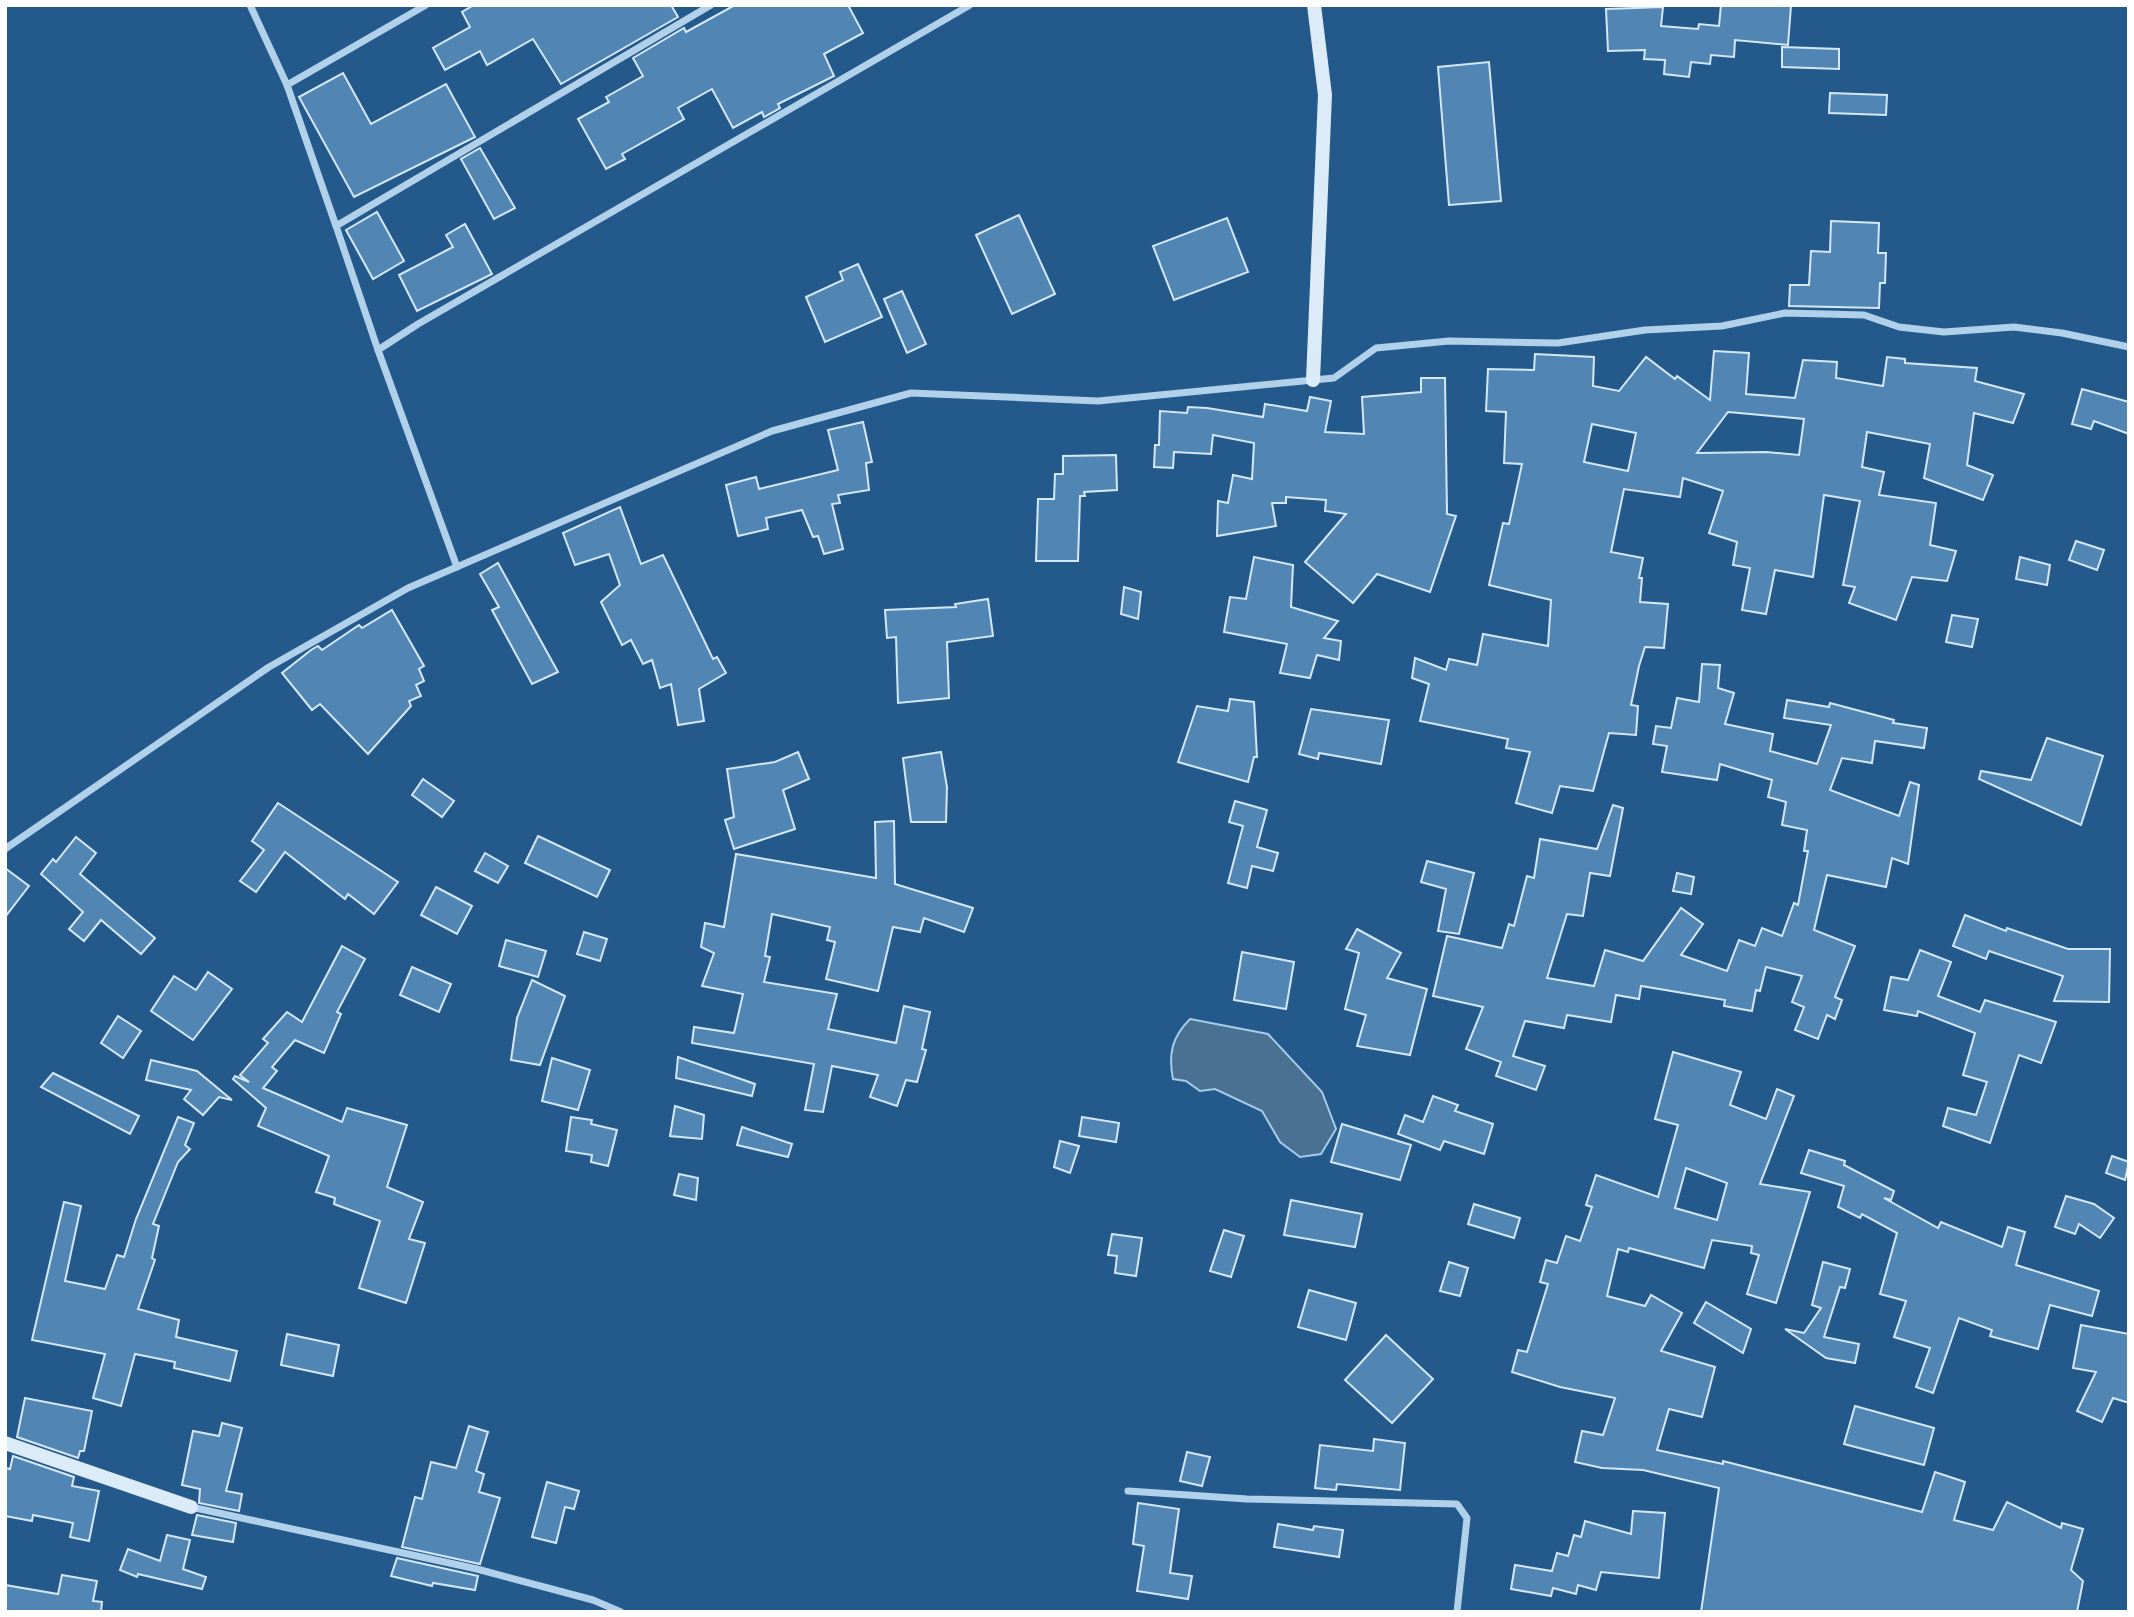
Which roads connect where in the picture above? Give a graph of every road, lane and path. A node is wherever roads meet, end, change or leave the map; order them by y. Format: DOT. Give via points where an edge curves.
graph roads {
  1 [pos="250,5"];
  2 [pos="426,5"];
  3 [pos="711,5"];
  4 [pos="970,5"];
  5 [pos="1314,5"];
  6 [pos="287,85"];
  7 [pos="337,226"];
  8 [pos="2129,347"];
  9 [pos="378,350"];
  10 [pos="1313,380"];
  11 [pos="457,568"];
  12 [pos="5,849"];
  13 [pos="5,1443"];
  14 [pos="1128,1492"];
  15 [pos="191,1507"];
  16 [pos="621,1612"];
  17 [pos="1457,1612"];
  1 -- 6 [label="street"];
  2 -- 6 [label="street"];
  3 -- 7 [label="street"];
  4 -- 9 [label="street"];
  5 -- 10 [label="street" via="1325,95"];
  6 -- 7 [label="street"];
  7 -- 9 [label="street"];
  8 -- 10 [label="street" via="2014,327 1944,332 1899,327 1864,315 1785,313 1722,326 1645,330 1558,343 1449,341 1376,348 1334,378"];
  9 -- 11 [label="street"];
  10 -- 11 [label="street" via="1098,401 911,393 772,431"];
  11 -- 12 [label="street" via="408,589 269,667"];
  13 -- 15 [label="street"];
  14 -- 17 [label="street" via="1457,1504 1467,1518"];
  15 -- 16 [label="street" via="477,1569"];
}
